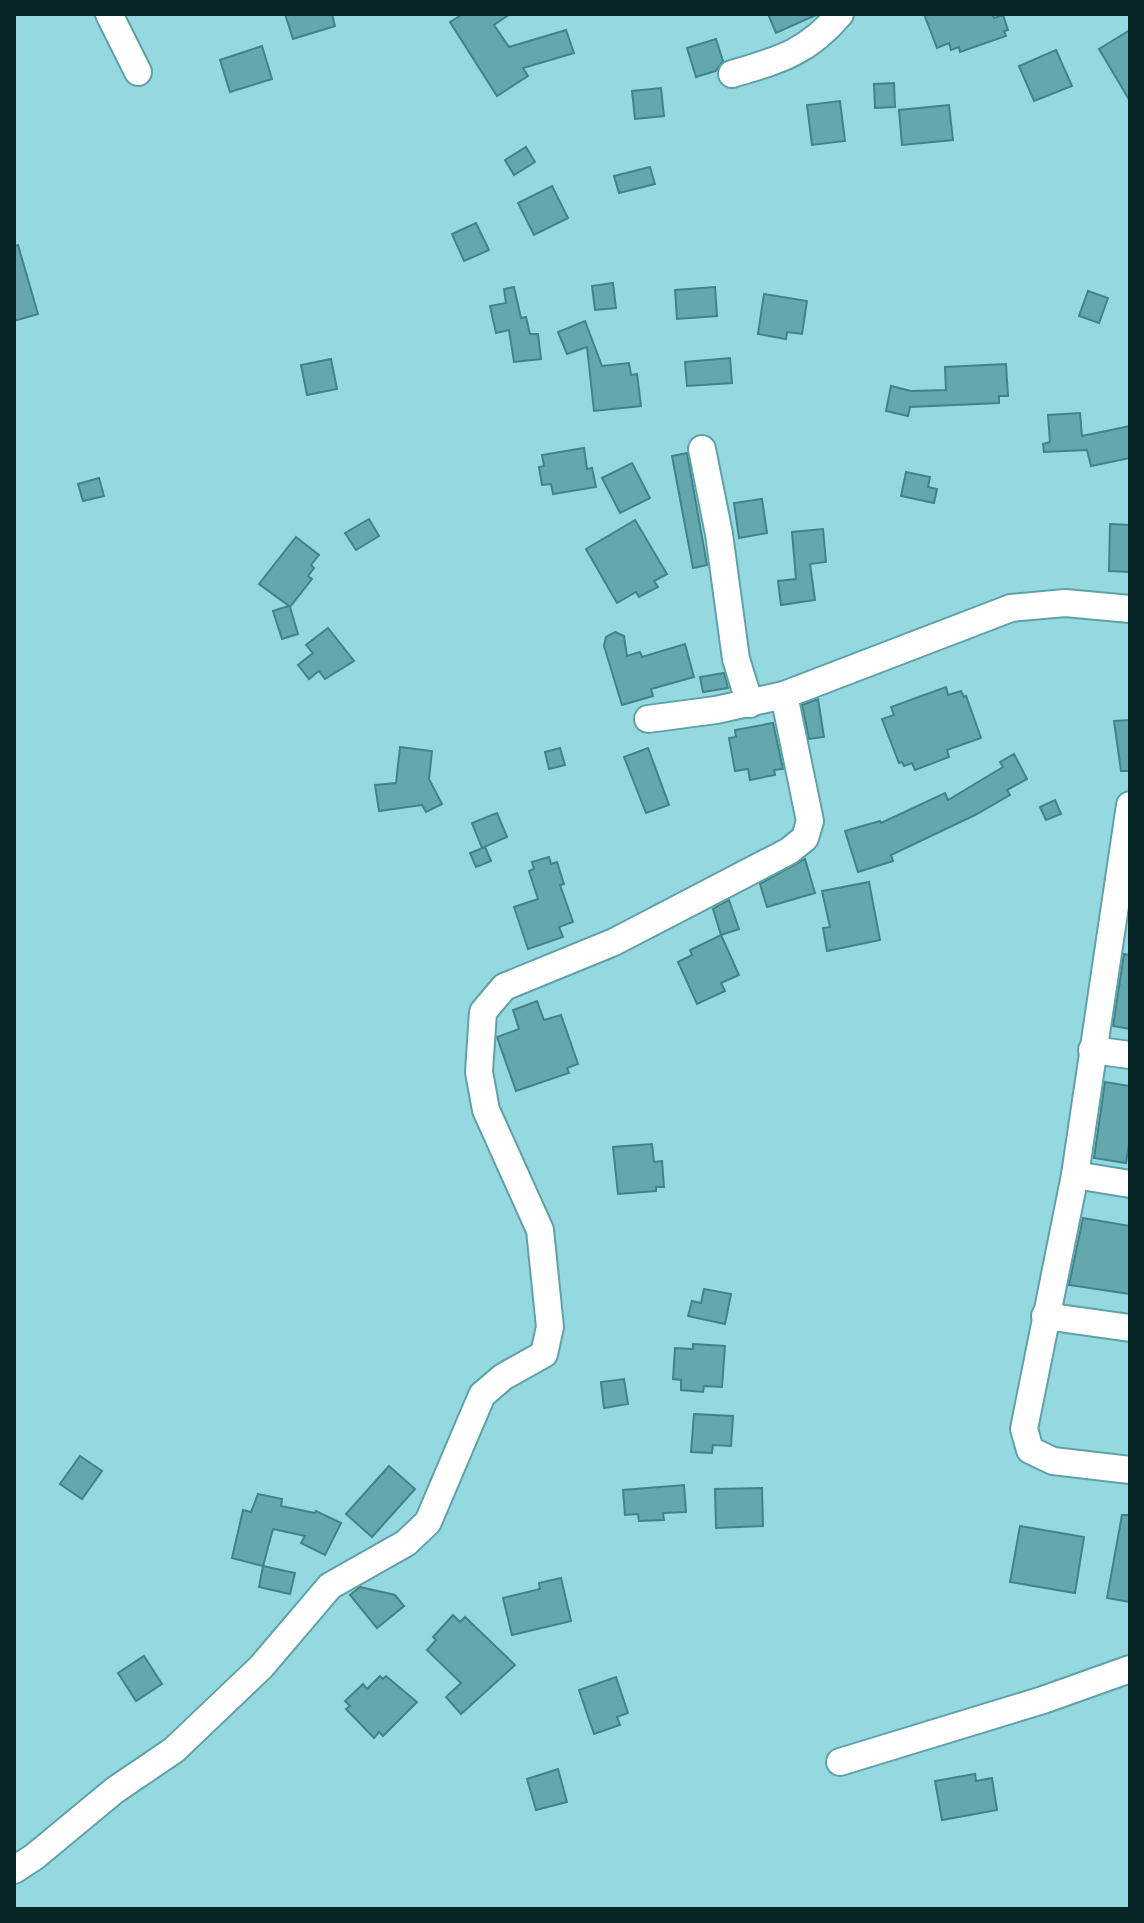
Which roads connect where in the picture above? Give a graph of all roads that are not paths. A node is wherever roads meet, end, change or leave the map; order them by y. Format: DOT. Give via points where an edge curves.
graph roads {
  1 [pos="109,14"];
  2 [pos="840,14"];
  3 [pos="138,72"];
  4 [pos="732,74"];
  5 [pos="702,449"];
  6 [pos="1130,609"];
  7 [pos="784,695"];
  8 [pos="750,704"];
  9 [pos="648,719"];
  10 [pos="1130,805"];
  11 [pos="1121,918"];
  12 [pos="1092,1050"];
  13 [pos="1130,1055"];
  14 [pos="1075,1175"];
  15 [pos="1130,1184"];
  16 [pos="1045,1316"];
  17 [pos="1130,1328"];
  18 [pos="1130,1470"];
  19 [pos="1130,1669"];
  20 [pos="840,1762"];
  21 [pos="14,1870"];
  1 -- 3 [label="street"];
  2 -- 4 [label="street" via="804,48"];
  5 -- 8 [label="street" via="736,659"];
  6 -- 7 [label="street" via="1065,603 1011,608"];
  7 -- 8 [label="street"];
  7 -- 21 [label="street" via="810,821 805,838 614,942 504,987 483,1012 479,1072 486,1110 540,1230 550,1327 544,1354 482,1395 428,1522 406,1543 330,1586 261,1667 184,1741"];
  8 -- 9 [label="street"];
  10 -- 11 [label="street"];
  11 -- 12 [label="street"];
  12 -- 13 [label="street"];
  12 -- 14 [label="street"];
  14 -- 15 [label="street"];
  14 -- 16 [label="street"];
  16 -- 17 [label="street"];
  16 -- 18 [label="street" via="1024,1429 1030,1450 1053,1461"];
  19 -- 20 [label="street"];
}
